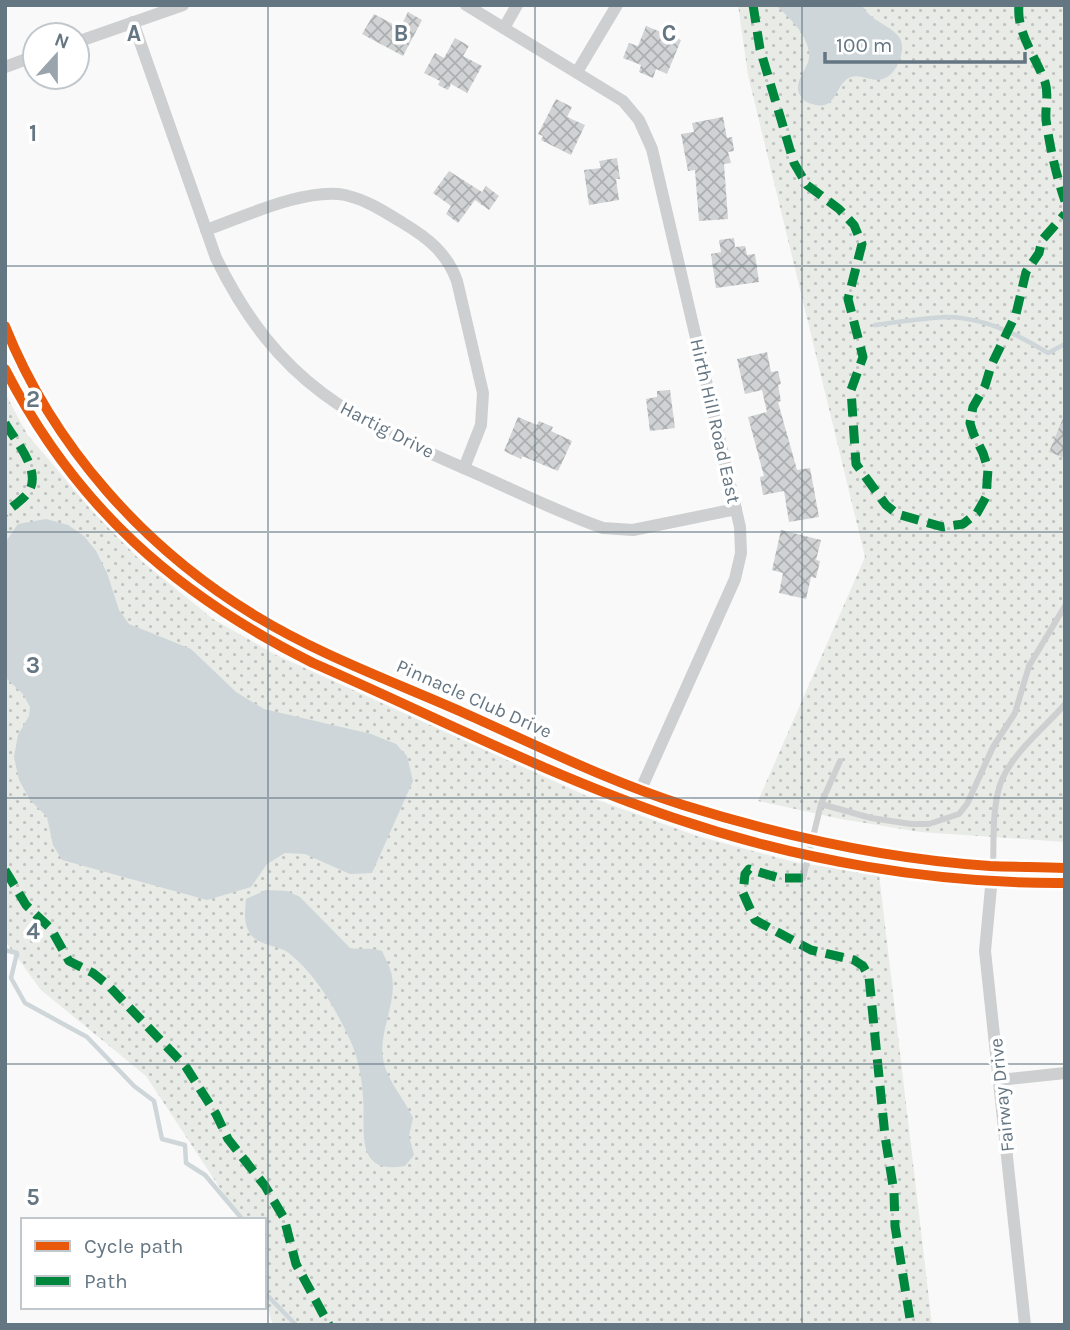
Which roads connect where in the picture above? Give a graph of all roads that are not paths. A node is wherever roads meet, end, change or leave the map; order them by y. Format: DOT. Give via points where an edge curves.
graph roads {
  1 [pos="183,5"];
  2 [pos="466,5"];
  3 [pos="517,5"];
  4 [pos="617,5"];
  5 [pos="133,22"];
  6 [pos="509,31"];
  7 [pos="91,37"];
  8 [pos="577,72"];
  9 [pos="206,230"];
  10 [pos="5,326"];
  11 [pos="464,468"];
  12 [pos="736,509"];
  13 [pos="1065,606"];
  14 [pos="1065,704"];
  15 [pos="840,761"];
  16 [pos="641,789"];
  17 [pos="821,804"];
  18 [pos="811,840"];
  19 [pos="993,866"];
  20 [pos="1065,868"];
  21 [pos="803,878"];
  22 [pos="1065,1073"];
  23 [pos="1000,1080"];
  24 [pos="1025,1325"];
  1 -- 5 [label="street"];
  2 -- 6 [label="street, Hirth Hill Road East"];
  3 -- 6 [label="street"];
  4 -- 8 [label="street"];
  5 -- 7 [label="street"];
  5 -- 9 [label="street, Hartig Drive"];
  6 -- 8 [label="street, Hirth Hill Road East"];
  8 -- 12 [label="street, Hirth Hill Road East" via="632,110 652,149"];
  9 -- 11 [label="street, Hartig Drive" via="247,314 302,377 362,421"];
  9 -- 11 [label="street" via="298,198 331,193 370,204 435,244 457,281 483,393 481,425"];
  10 -- 16 [label="street, Pinnacle Club Drive" via="35,390 96,479 163,548 211,586 304,642"];
  11 -- 12 [label="street, Hartig Drive" via="611,530 641,529"];
  12 -- 16 [label="street, Hirth Hill Road East" via="742,539 735,579"];
  13 -- 17 [label="lane" via="1029,666 1015,713 959,814 929,824 911,824"];
  14 -- 19 [label="lane" via="1017,755 1001,783"];
  15 -- 17 [label="lane"];
  16 -- 18 [label="street, Pinnacle Club Drive"];
  17 -- 18 [label="lane"];
  18 -- 19 [label="street, Pinnacle Club Drive"];
  18 -- 21 [label="lane"];
  19 -- 20 [label="street, Pinnacle Club Drive"];
  19 -- 23 [label="street, Fairway Drive" via="985,951"];
  22 -- 23 [label="street"];
  23 -- 24 [label="street, Fairway Drive"];
}
